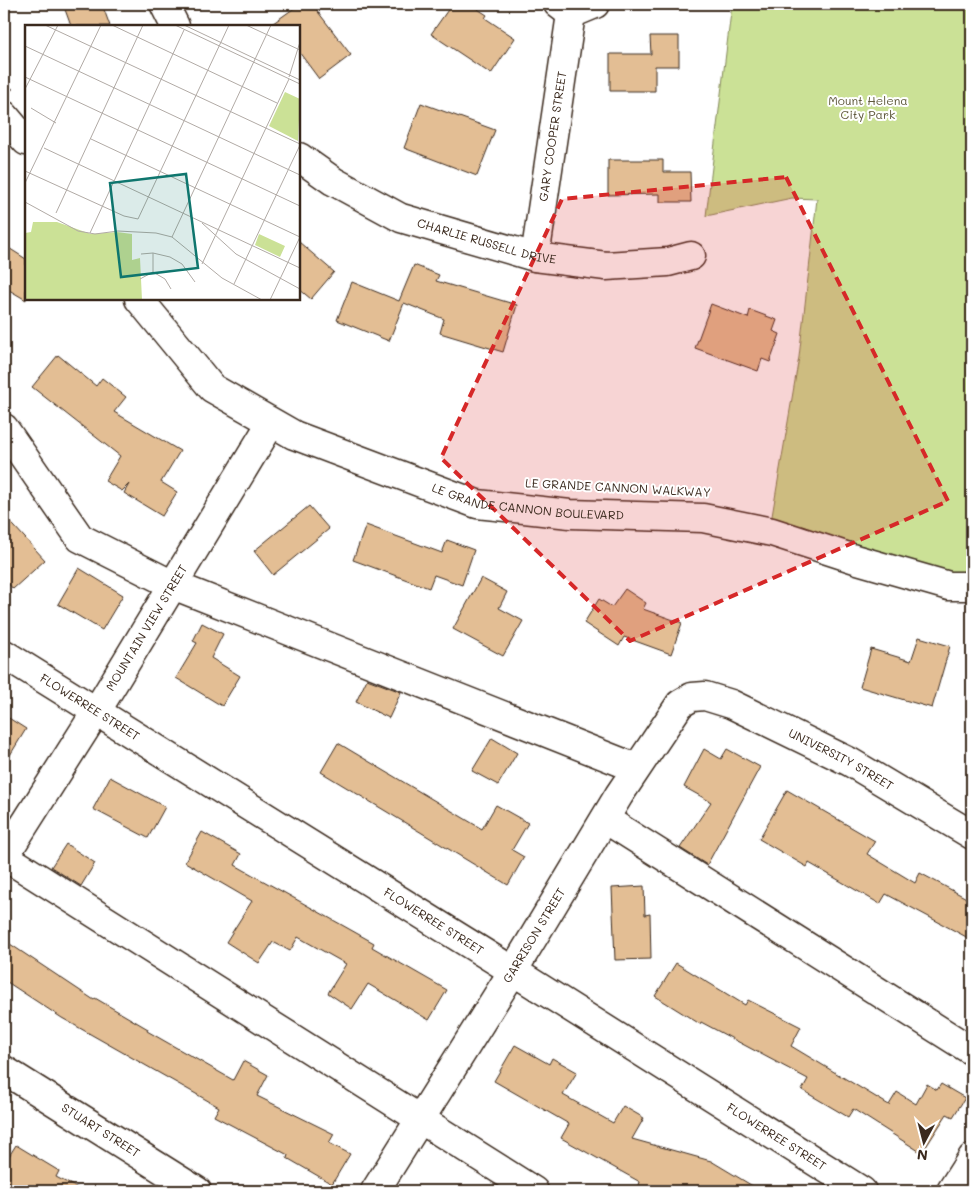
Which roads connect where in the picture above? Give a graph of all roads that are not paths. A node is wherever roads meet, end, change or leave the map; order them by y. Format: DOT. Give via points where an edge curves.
graph roads {
  1 [pos="164,4"];
  2 [pos="574,7"];
  3 [pos="174,25"];
  4 [pos="4,115"];
  5 [pos="25,140"];
  6 [pos="300,158"];
  7 [pos="692,256"];
  8 [pos="535,257"];
  9 [pos="140,300"];
  10 [pos="271,423"];
  11 [pos="4,428"];
  12 [pos="173,585"];
  13 [pos="972,586"];
  14 [pos="4,654"];
  15 [pos="705,696"];
  16 [pos="96,712"];
  17 [pos="636,768"];
  18 [pos="605,819"];
  19 [pos="972,835"];
  20 [pos="4,857"];
  21 [pos="513,971"];
  22 [pos="972,1051"];
  23 [pos="4,1070"];
  24 [pos="419,1119"];
  25 [pos="972,1158"];
  26 [pos="197,1191"];
  27 [pos="375,1191"];
  28 [pos="534,1191"];
  29 [pos="862,1191"];
  30 [pos="951,1191"];
  1 -- 3 [label="street"];
  2 -- 8 [label="street, GARY COOPER STREET"];
  4 -- 5 [label="street"];
  6 -- 8 [label="street, CHARLIE RUSSELL DRIVE" via="333,181 401,218"];
  7 -- 8 [label="street, CHARLIE RUSSELL DRIVE" via="668,262 606,266"];
  9 -- 10 [label="street, LE GRANDE CANNON BOULEVARD" via="212,388"];
  10 -- 12 [label="street, MOUNTAIN VIEW STREET"];
  10 -- 13 [label="street, LE GRANDE CANNON BOULEVARD" via="294,435 477,504 570,514 704,518 772,532 949,586"];
  11 -- 12 [label="street" via="80,538"];
  12 -- 16 [label="street, MOUNTAIN VIEW STREET"];
  12 -- 17 [label="street"];
  14 -- 16 [label="street, FLOWERREE STREET"];
  15 -- 17 [label="street, GARRISON STREET" via="692,697 680,704"];
  15 -- 19 [label="street, UNIVERSITY STREET" via="731,704 850,762"];
  16 -- 20 [label="street, MOUNTAIN VIEW STREET"];
  16 -- 21 [label="street, FLOWERREE STREET"];
  17 -- 18 [label="street, GARRISON STREET"];
  18 -- 21 [label="street, GARRISON STREET"];
  18 -- 22 [label="street"];
  20 -- 24 [label="street"];
  21 -- 24 [label="street, GARRISON STREET"];
  21 -- 29 [label="street, FLOWERREE STREET"];
  23 -- 26 [label="street, STUART STREET"];
  24 -- 27 [label="street, GARRISON STREET"];
  24 -- 28 [label="street"];
  25 -- 30 [label="street"];
}
